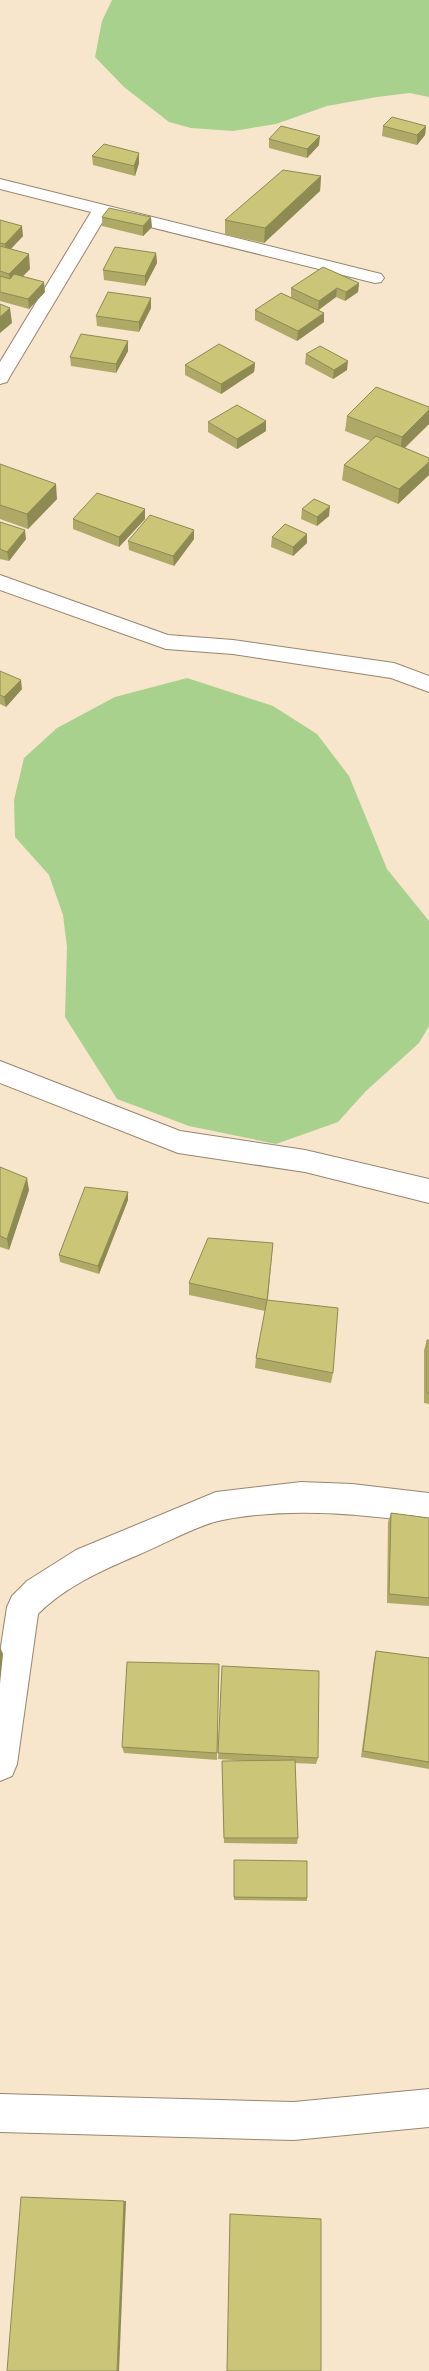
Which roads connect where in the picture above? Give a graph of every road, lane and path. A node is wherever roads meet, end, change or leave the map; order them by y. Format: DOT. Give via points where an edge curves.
graph roads {
  1 [pos="0,184"];
  2 [pos="101,209"];
  3 [pos="375,278"];
  4 [pos="0,378"];
  5 [pos="0,582"];
  6 [pos="429,684"];
  7 [pos="0,1072"];
  8 [pos="429,1191"];
  9 [pos="429,1508"];
  10 [pos="0,1764"];
  11 [pos="429,2108"];
  12 [pos="0,2113"];
  1 -- 2 [label="street"];
  2 -- 3 [label="street"];
  2 -- 4 [label="street"];
  5 -- 6 [label="street" via="166,642 233,647 394,670"];
  7 -- 8 [label="street" via="178,1142 305,1160"];
  9 -- 10 [label="street" via="301,1497 216,1507 87,1561 38,1592 23,1607"];
  11 -- 12 [label="street" via="294,2121"];
}
